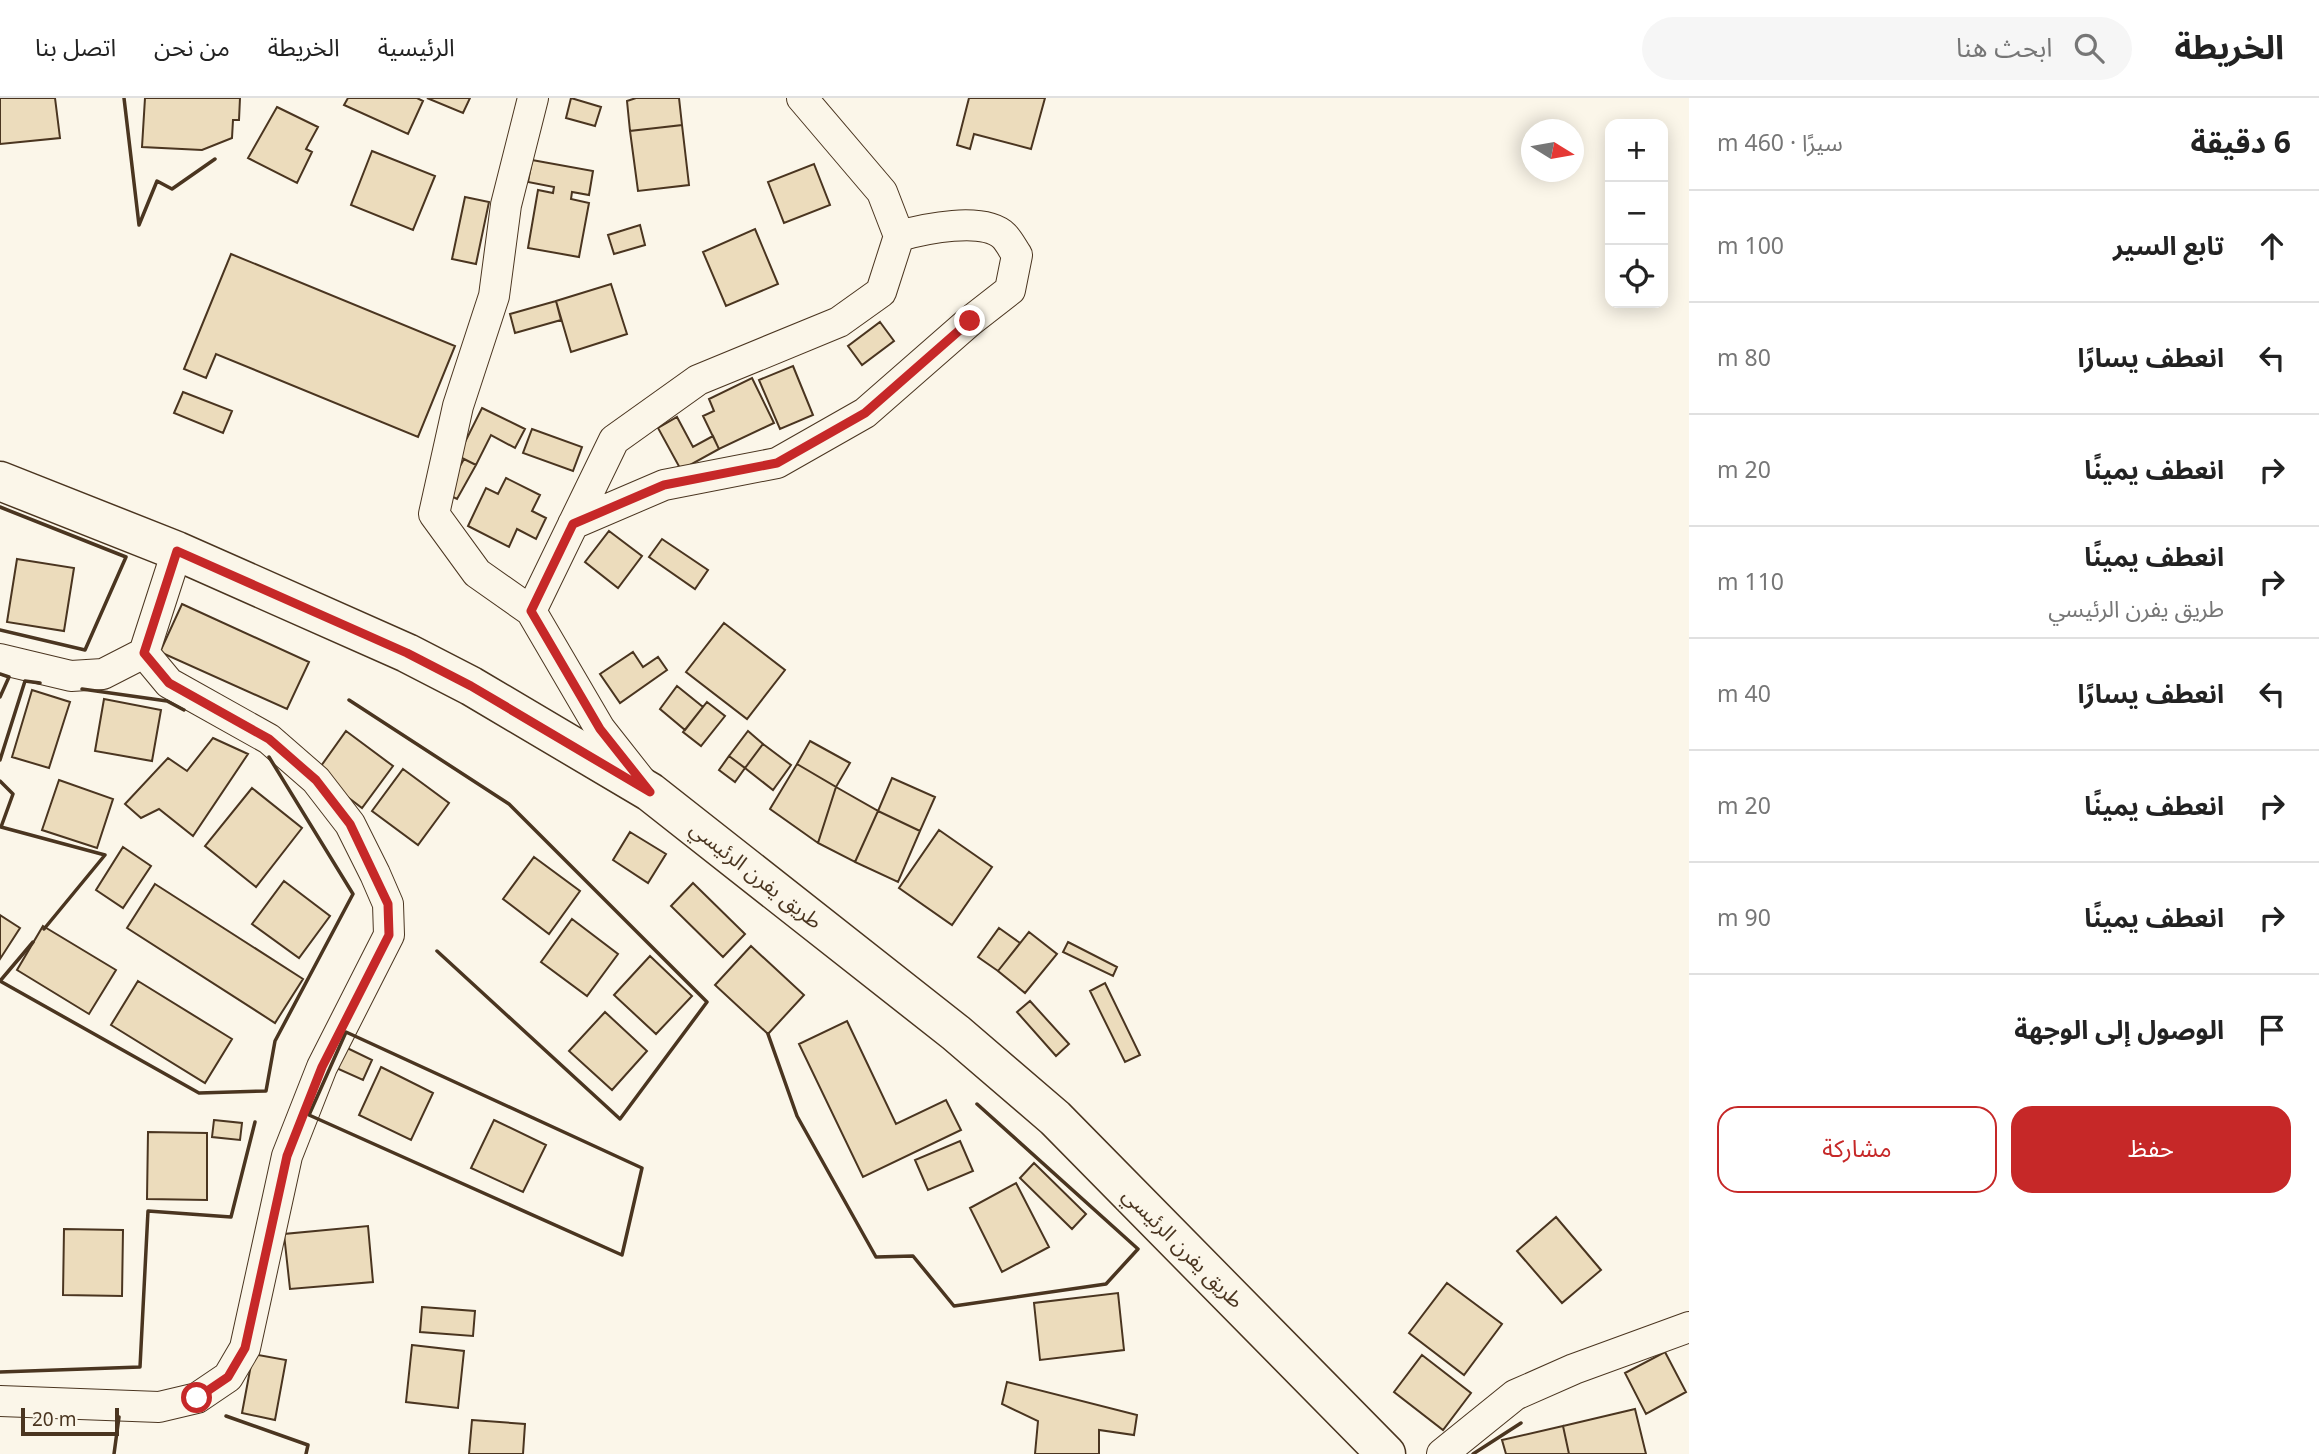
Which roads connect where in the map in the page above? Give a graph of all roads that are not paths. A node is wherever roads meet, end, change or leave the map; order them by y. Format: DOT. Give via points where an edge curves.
graph roads {
  1 [pos="533,98"];
  2 [pos="802,98"];
  3 [pos="899,236"];
  4 [pos="0,481"];
  5 [pos="573,524"];
  6 [pos="177,551"];
  7 [pos="531,611"];
  8 [pos="144,653"];
  9 [pos="0,659"];
  10 [pos="650,792"];
  11 [pos="1689,1327"];
  12 [pos="0,1401"];
  13 [pos="1386,1454"];
  14 [pos="1442,1454"];
  1 -- 7 [label="street" via="506,205 494,296 458,406 434,514 477,573"];
  2 -- 3 [label="street" via="882,192"];
  3 -- 5 [label="street" via="881,292 839,322 698,380 614,440"];
  3 -- 5 [label="street" via="933,227 969,225 1002,234 1017,255 1010,290 865,413 777,463 664,485"];
  4 -- 6 [label="main road, طريق يفرن الرئيسي"];
  5 -- 7 [label="street"];
  6 -- 8 [label="street"];
  6 -- 10 [label="main road, طريق يفرن الرئيسي" via="407,653"];
  7 -- 10 [label="street" via="600,729"];
  8 -- 9 [label="street" via="103,674 71,676"];
  8 -- 12 [label="street" via="169,683 269,739 316,780 350,824 375,874 388,904 389,935 322,1067 287,1156 245,1348 228,1377 197,1398 159,1406"];
  10 -- 13 [label="main road, طريق يفرن الرئيسي" via="956,1033 1055,1118"];
  11 -- 14 [label="street" via="1515,1395"];
}
